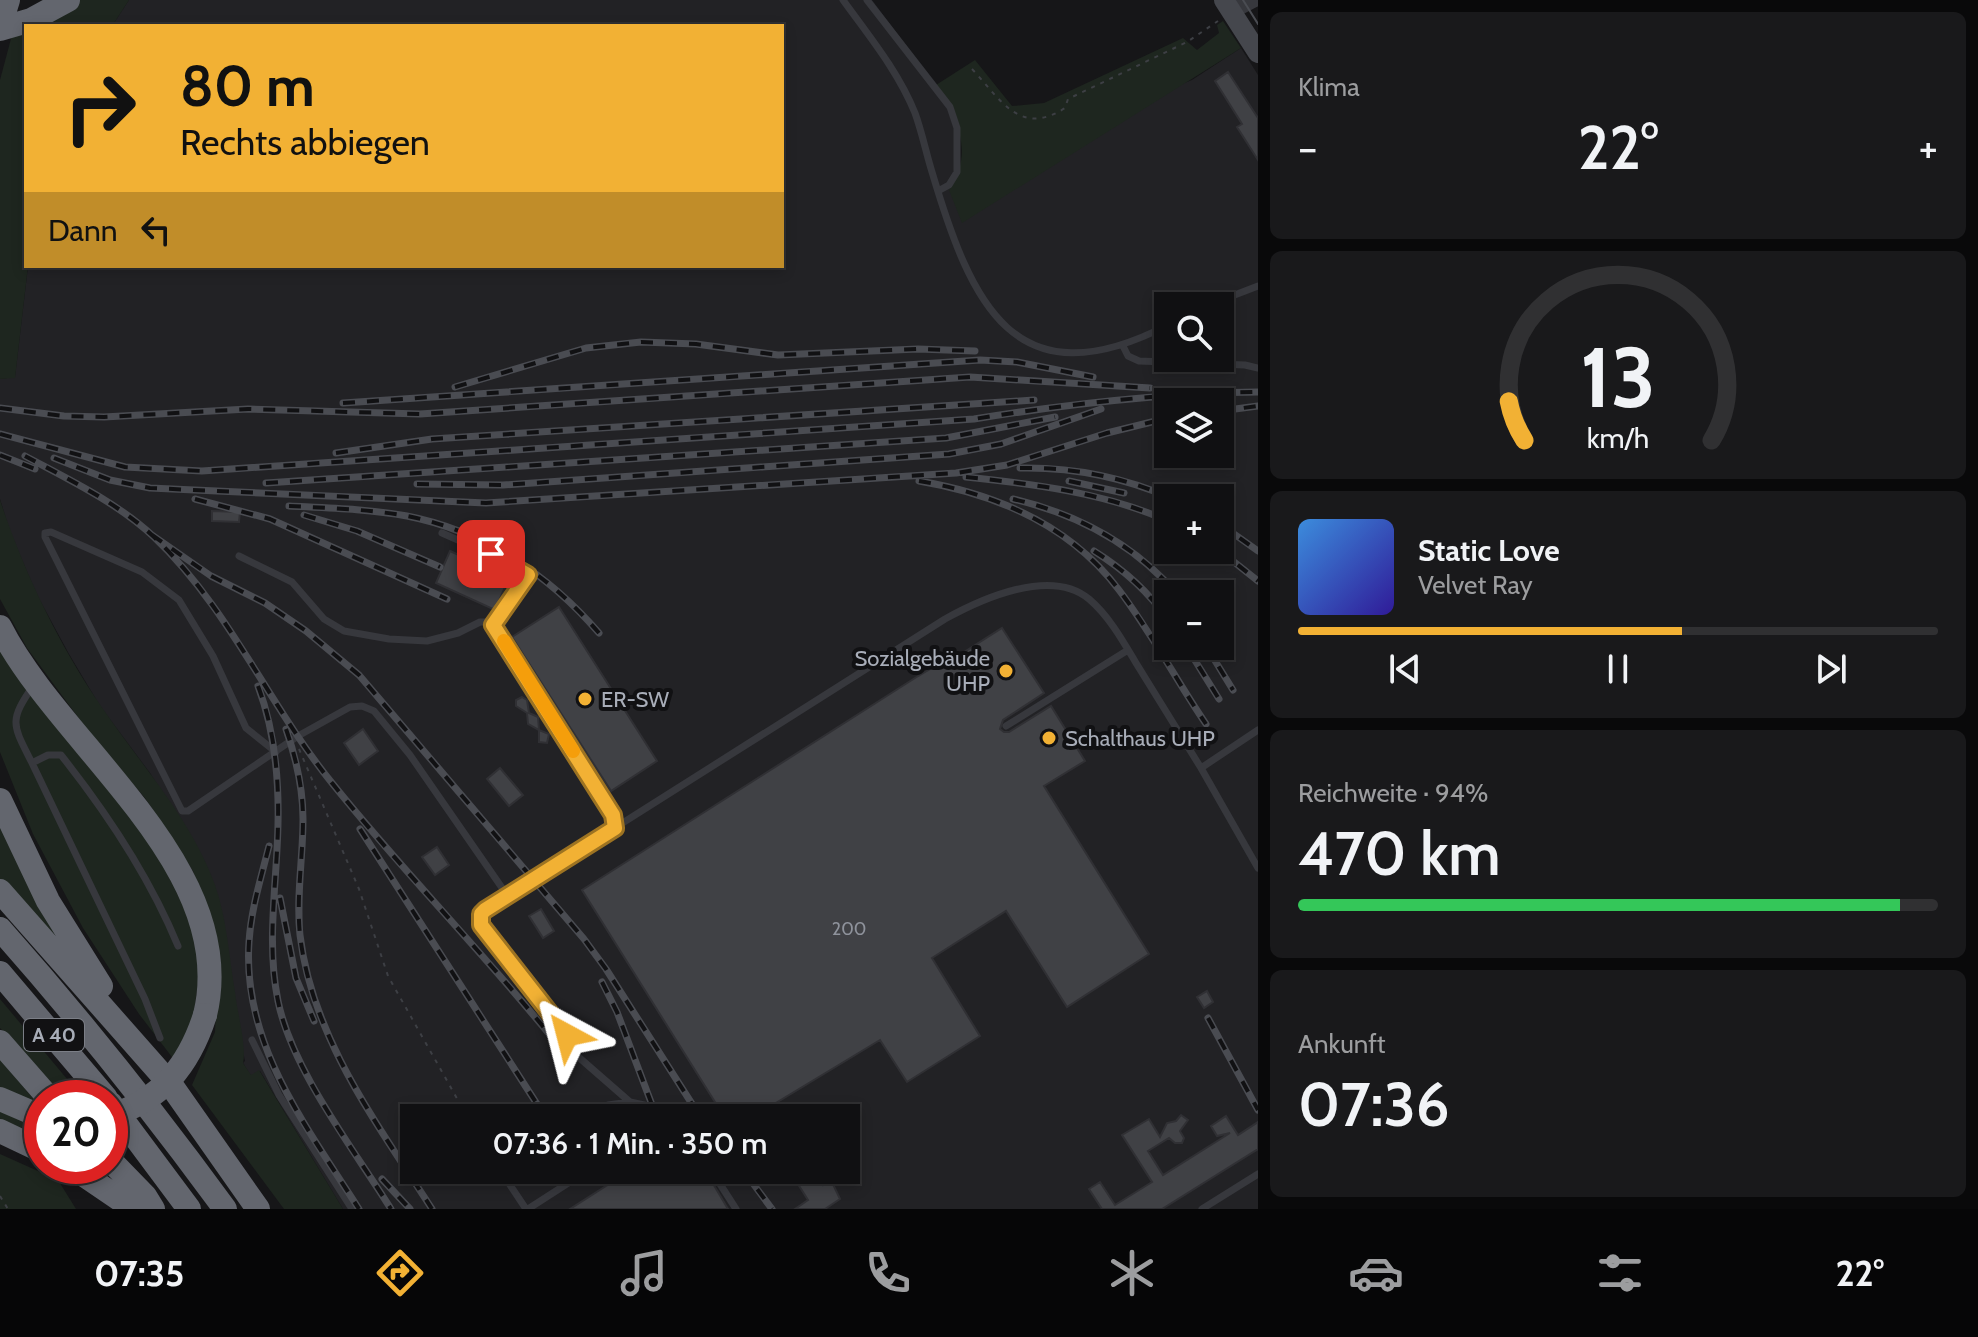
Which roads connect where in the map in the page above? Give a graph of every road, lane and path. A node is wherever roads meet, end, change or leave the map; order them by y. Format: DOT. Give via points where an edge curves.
graph roads {
  1 [pos="8,0"];
  2 [pos="68,0"];
  3 [pos="843,0"];
  4 [pos="867,0"];
  5 [pos="1253,0"];
  6 [pos="1228,6"];
  7 [pos="0,28"];
  8 [pos="1258,53"];
  9 [pos="972,69"];
  10 [pos="938,191"];
  11 [pos="1258,286"];
  12 [pos="1234,295"];
  13 [pos="1154,332"];
  14 [pos="1123,346"];
  15 [pos="1258,368"];
  16 [pos="442,533"];
  17 [pos="239,556"];
  18 [pos="493,625"];
  19 [pos="0,627"];
  20 [pos="1128,650"];
  21 [pos="34,684"];
  22 [pos="1006,726"];
  23 [pos="1258,730"];
  24 [pos="294,738"];
  25 [pos="276,752"];
  26 [pos="32,763"];
  27 [pos="1201,768"];
  28 [pos="0,800"];
  29 [pos="615,828"];
  30 [pos="1257,866"];
  31 [pos="0,891"];
  32 [pos="507,895"];
  33 [pos="0,929"];
  34 [pos="178,946"];
  35 [pos="0,973"];
  36 [pos="123,1027"];
  37 [pos="160,1038"];
  38 [pos="252,1040"];
  39 [pos="0,1042"];
  40 [pos="33,1080"];
  41 [pos="91,1080"];
  42 [pos="0,1099"];
  43 [pos="630,1102"];
  44 [pos="460,1104"];
  45 [pos="615,1104"];
  46 [pos="640,1104"];
  47 [pos="128,1108"];
  48 [pos="24,1109"];
  49 [pos="128,1127"];
  50 [pos="0,1131"];
  51 [pos="24,1142"];
  52 [pos="1258,1174"];
  53 [pos="128,1179"];
  54 [pos="97,1184"];
  55 [pos="510,1184"];
  56 [pos="567,1184"];
  57 [pos="720,1184"];
  58 [pos="0,1196"];
  59 [pos="8,1209"];
  60 [pos="134,1209"];
  61 [pos="153,1209"];
  62 [pos="189,1209"];
  63 [pos="225,1209"];
  64 [pos="258,1209"];
  65 [pos="352,1209"];
  66 [pos="527,1209"];
  67 [pos="736,1209"];
  68 [pos="1202,1209"];
  1 -- 7 [label="highway"];
  2 -- 7 [label="highway" via="45,14"];
  3 -- 10 [label="lane" via="892,68 915,114"];
  4 -- 10 [label="lane" via="950,107 957,128 957,172"];
  5 -- 6 [label="street"];
  6 -- 8 [label="main road"];
  6 -- 9 [label="path" via="1187,42 1068,99 1065,108 1038,120 1010,109"];
  10 -- 14 [label="lane" via="967,272 1002,325 1052,351 1084,353"];
  11 -- 12 [label="lane"];
  13 -- 14 [label="lane"];
  14 -- 15 [label="lane" via="1139,361"];
  16 -- 18 [label="lane" via="528,575"];
  17 -- 18 [label="lane" via="292,582 324,619 344,631 427,641 480,622"];
  18 -- 29 [label="lane" via="613,815"];
  19 -- 21 [label="highway"];
  20 -- 22 [label="lane"];
  20 -- 27 [label="lane"];
  20 -- 29 [label="lane" via="1088,597 1066,588 1025,587 980,601"];
  21 -- 26 [label="lane" via="15,713"];
  21 -- 47 [label="highway, bridge" via="168,852 202,930 209,988 193,1048 174,1076 150,1098"];
  23 -- 27 [label="lane"];
  24 -- 25 [label="lane"];
  24 -- 32 [label="lane" via="350,707 374,711"];
  24 -- 44 [label="path" via="359,889 388,976"];
  25 -- 25 [label="lane" via="246,728 213,656 179,600 142,572 45,533 182,811"];
  26 -- 34 [label="lane" via="61,755 140,871"];
  26 -- 37 [label="lane"];
  27 -- 30 [label="lane"];
  28 -- 36 [label="highway" via="48,901"];
  29 -- 32 [label="lane"];
  31 -- 36 [label="highway"];
  32 -- 43 [label="lane" via="481,914 481,925 567,1035 575,1054"];
  33 -- 63 [label="highway, A 40" via="61,997"];
  35 -- 41 [label="highway, A 40"];
  36 -- 64 [label="highway"];
  38 -- 65 [label="lane" via="279,1095"];
  39 -- 40 [label="highway"];
  42 -- 48 [label="highway"];
  43 -- 45 [label="lane"];
  43 -- 46 [label="lane"];
  49 -- 62 [label="highway"];
  50 -- 51 [label="highway"];
  52 -- 68 [label="lane"];
  53 -- 61 [label="highway"];
  54 -- 60 [label="highway"];
  55 -- 66 [label="lane"];
  56 -- 66 [label="lane"];
  57 -- 67 [label="lane"];
  58 -- 59 [label="path"];
}
